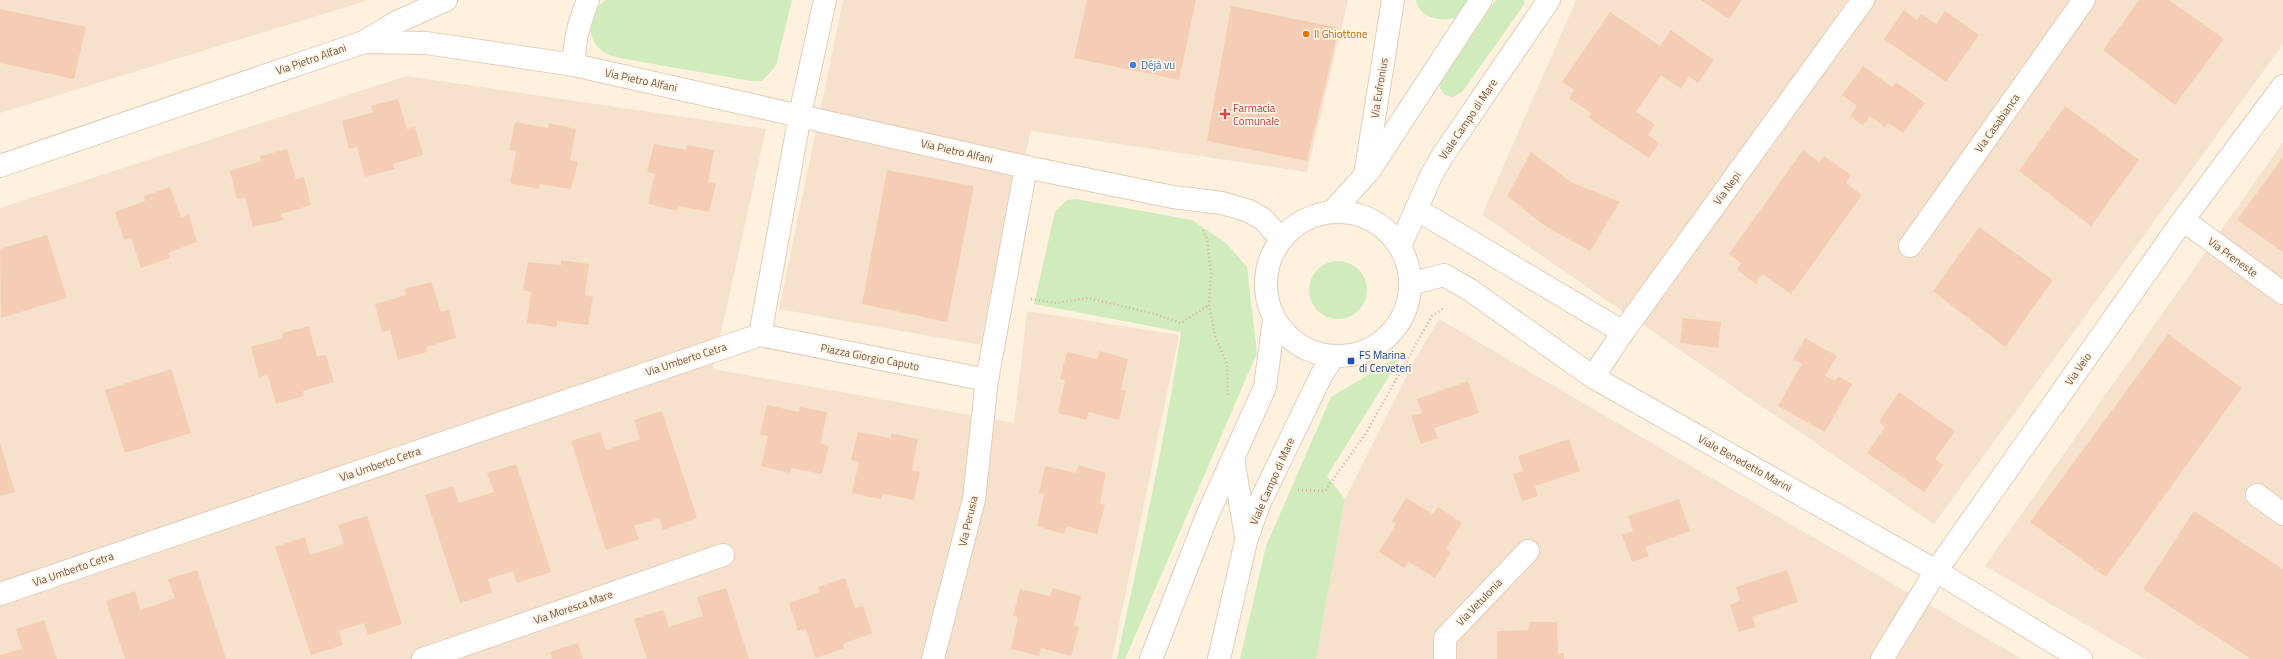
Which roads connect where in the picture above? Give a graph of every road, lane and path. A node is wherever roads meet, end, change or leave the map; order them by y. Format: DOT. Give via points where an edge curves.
graph roads {
  1 [pos="446,0"];
  2 [pos="588,0"];
  3 [pos="825,0"];
  4 [pos="1393,0"];
  5 [pos="1481,0"];
  6 [pos="1548,0"];
  7 [pos="1863,0"];
  8 [pos="2084,0"];
  9 [pos="364,42"];
  10 [pos="574,65"];
  11 [pos="2283,86"];
  12 [pos="800,115"];
  13 [pos="0,166"];
  14 [pos="1026,167"];
  15 [pos="1365,176"];
  16 [pos="1416,209"];
  17 [pos="1332,212"];
  18 [pos="2183,220"];
  19 [pos="1202,227"];
  20 [pos="1281,238"];
  21 [pos="1400,246"];
  22 [pos="1910,246"];
  23 [pos="1410,284"];
  24 [pos="1470,290"];
  25 [pos="2283,293"];
  26 [pos="1003,294"];
  27 [pos="1209,305"];
  28 [pos="1274,320"];
  29 [pos="1623,332"];
  30 [pos="760,335"];
  31 [pos="1333,357"];
  32 [pos="1593,378"];
  33 [pos="987,380"];
  34 [pos="1228,399"];
  35 [pos="1233,458"];
  36 [pos="1272,479"];
  37 [pos="2257,495"];
  38 [pos="2283,514"];
  39 [pos="1246,541"];
  40 [pos="1528,551"];
  41 [pos="723,555"];
  42 [pos="1936,571"];
  43 [pos="0,594"];
  44 [pos="423,659"];
  45 [pos="933,659"];
  46 [pos="1151,659"];
  47 [pos="1219,659"];
  48 [pos="1446,659"];
  49 [pos="1882,659"];
  50 [pos="2081,659"];
  1 -- 9 [label="street" via="397,22"];
  2 -- 10 [label="street" via="577,26"];
  3 -- 12 [label="street"];
  4 -- 15 [label="street, Via Eufronius"];
  5 -- 15 [label="street"];
  6 -- 16 [label="street, Viale Campo di Mare" via="1443,155"];
  7 -- 29 [label="street, Via Nepi"];
  8 -- 22 [label="street, Via Casabianca"];
  9 -- 10 [label="street, Via Pietro Alfani" via="426,43"];
  9 -- 13 [label="street, Via Pietro Alfani"];
  10 -- 12 [label="street, Via Pietro Alfani"];
  11 -- 18 [label="street, Via Veio"];
  12 -- 14 [label="street, Via Pietro Alfani"];
  12 -- 30 [label="street"];
  14 -- 20 [label="street, Via Pietro Alfani" via="1237,207 1263,219"];
  14 -- 26 [label="street"];
  15 -- 17 [label="street"];
  16 -- 21 [label="street, Viale Campo di Mare"];
  16 -- 29 [label="street"];
  17 -- 20 [label="street" via="1295,225"];
  17 -- 21 [label="street" via="1352,213 1370,219 1387,231"];
  18 -- 25 [label="street, Via Preneste"];
  18 -- 42 [label="street, Via Veio"];
  19 -- 27 [label="path" via="1207,238 1211,273"];
  20 -- 28 [label="street" via="1270,257 1265,278 1267,300"];
  21 -- 23 [label="street" via="1408,264"];
  23 -- 24 [label="street, Viale Benedetto Marini" via="1444,275"];
  23 -- 31 [label="street" via="1407,307 1396,328 1378,344 1357,354"];
  24 -- 32 [label="street, Viale Benedetto Marini"];
  24 -- 36 [label="path" via="1432,316 1366,433 1325,492 1300,491"];
  26 -- 27 [label="path" via="1056,303 1088,298 1181,323"];
  26 -- 33 [label="street"];
  27 -- 34 [label="path" via="1215,336 1227,364"];
  28 -- 31 [label="street" via="1289,338 1310,351"];
  28 -- 35 [label="street" via="1265,387"];
  29 -- 32 [label="street, Via Nepi"];
  30 -- 33 [label="street, Piazza Giorgio Caputo"];
  30 -- 43 [label="street, Via Umberto Cetra"];
  31 -- 36 [label="street, Viale Campo di Mare" via="1322,374"];
  32 -- 42 [label="street, Viale Benedetto Marini"];
  33 -- 45 [label="street, Via Perusia" via="974,500"];
  35 -- 39 [label="street"];
  35 -- 46 [label="street" via="1207,516"];
  36 -- 39 [label="street, Viale Campo di Mare" via="1259,504"];
  37 -- 38 [label="street"];
  39 -- 47 [label="street, Viale Campo di Mare"];
  40 -- 48 [label="street, Via Vetulonia" via="1445,638"];
  41 -- 44 [label="street, Via Moresca Mare"];
  42 -- 49 [label="street, Via Veio"];
  42 -- 50 [label="street, Viale Benedetto Marini"];
}
